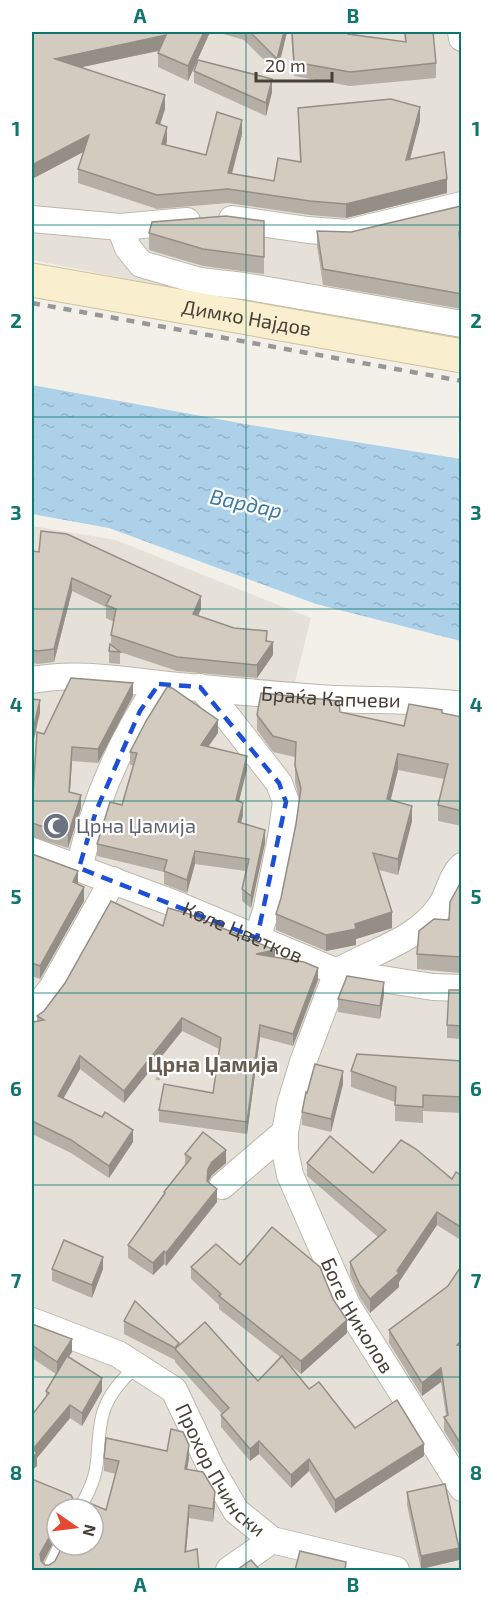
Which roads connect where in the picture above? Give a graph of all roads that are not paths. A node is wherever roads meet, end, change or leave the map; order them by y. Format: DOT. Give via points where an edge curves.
graph roads {
  1 [pos="461,32"];
  2 [pos="462,38"];
  3 [pos="462,206"];
  4 [pos="32,219"];
  5 [pos="120,227"];
  6 [pos="32,280"];
  7 [pos="462,324"];
  8 [pos="462,356"];
  9 [pos="32,680"];
  10 [pos="159,684"];
  11 [pos="201,687"];
  12 [pos="462,705"];
  13 [pos="32,851"];
  14 [pos="462,866"];
  15 [pos="79,868"];
  16 [pos="113,880"];
  17 [pos="257,938"];
  18 [pos="337,972"];
  19 [pos="462,988"];
  20 [pos="32,1014"];
  21 [pos="285,1132"];
  22 [pos="222,1186"];
  23 [pos="32,1321"];
  24 [pos="137,1366"];
  25 [pos="462,1488"];
  26 [pos="86,1497"];
  27 [pos="272,1540"];
  28 [pos="229,1570"];
  29 [pos="396,1570"];
  1 -- 2 [label="street"];
  3 -- 5 [label="street" via="347,232 226,218"];
  4 -- 5 [label="street"];
  5 -- 7 [label="street" via="128,248 141,264 200,280"];
  6 -- 8 [label="main road, Димко Најдов"];
  9 -- 10 [label="street, Браќа Капчеви" via="57,675 106,676"];
  10 -- 11 [label="street, Браќа Капчеви"];
  10 -- 15 [label="street" via="140,711 116,761 86,838"];
  11 -- 12 [label="street, Браќа Капчеви" via="309,698"];
  11 -- 17 [label="street" via="279,783 286,802 266,911"];
  13 -- 15 [label="street, Коле Цветков"];
  14 -- 18 [label="street" via="454,873 441,906 423,925"];
  15 -- 16 [label="street, Коле Цветков"];
  16 -- 17 [label="street, Коле Цветков"];
  16 -- 20 [label="street" via="52,988"];
  17 -- 18 [label="street, Коле Цветков"];
  18 -- 19 [label="street, Коле Цветков"];
  18 -- 21 [label="street, Боге Николов" via="303,1062"];
  21 -- 22 [label="street"];
  21 -- 25 [label="street, Боге Николов" via="290,1175 347,1305"];
  23 -- 24 [label="street, Прохор Пчински" via="118,1354"];
  24 -- 26 [label="lane" via="122,1379 104,1410 97,1465"];
  24 -- 27 [label="street, Прохор Пчински" via="174,1390 236,1511"];
  27 -- 28 [label="street"];
  27 -- 29 [label="street, Прохор Пчински"];
}
